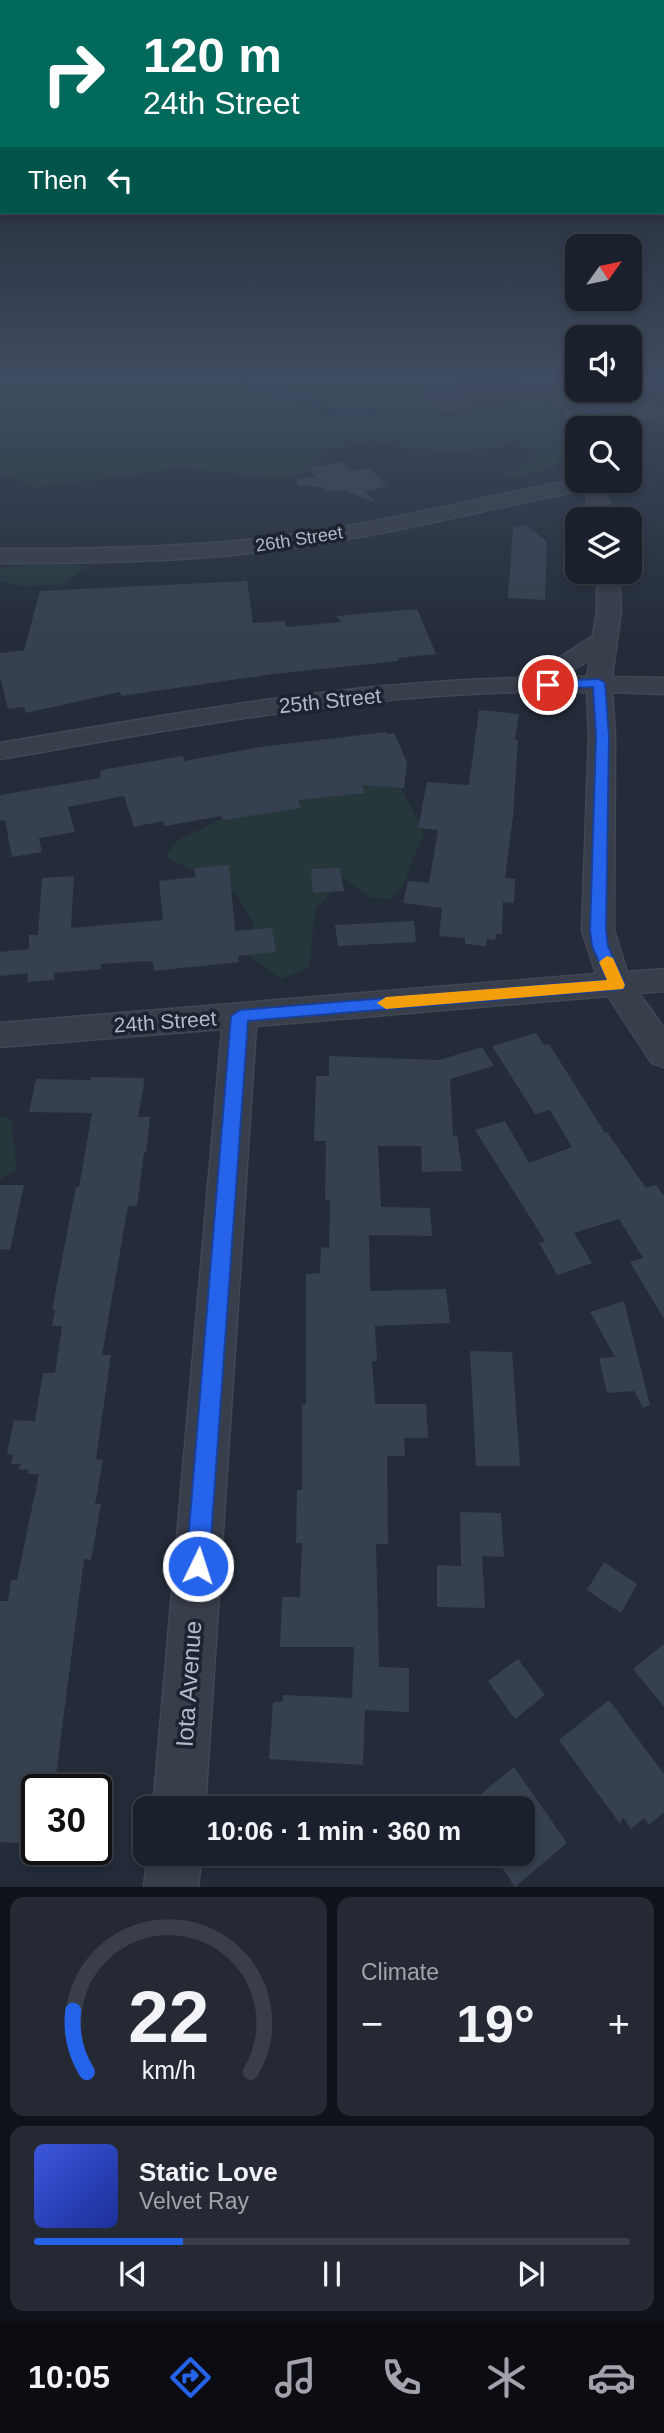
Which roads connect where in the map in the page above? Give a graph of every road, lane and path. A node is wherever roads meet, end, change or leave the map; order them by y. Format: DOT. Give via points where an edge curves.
graph roads {
  1 [pos="565,487"];
  2 [pos="0,556"];
  3 [pos="608,584"];
  4 [pos="605,639"];
  5 [pos="599,683"];
  6 [pos="664,686"];
  7 [pos="501,688"];
  8 [pos="0,751"];
  9 [pos="664,980"];
  10 [pos="617,985"];
  11 [pos="240,1016"];
  12 [pos="0,1035"];
  13 [pos="664,1054"];
  14 [pos="181,1796"];
  15 [pos="173,1866"];
  16 [pos="171,1887"];
  1 -- 2 [label="street, 26th Street" via="261,546 137,555"];
  3 -- 4 [label="street"];
  4 -- 5 [label="street"];
  4 -- 7 [label="street" via="560,668"];
  5 -- 6 [label="street, 25th Street"];
  5 -- 7 [label="street, 25th Street"];
  5 -- 10 [label="street" via="598,930"];
  7 -- 8 [label="street, 25th Street" via="338,699 225,713"];
  9 -- 10 [label="street, 24th Street"];
  10 -- 11 [label="street, 24th Street"];
  10 -- 13 [label="street"];
  11 -- 12 [label="street, 24th Street"];
  11 -- 14 [label="street, Iota Avenue"];
  15 -- 16 [label="street"];
}
